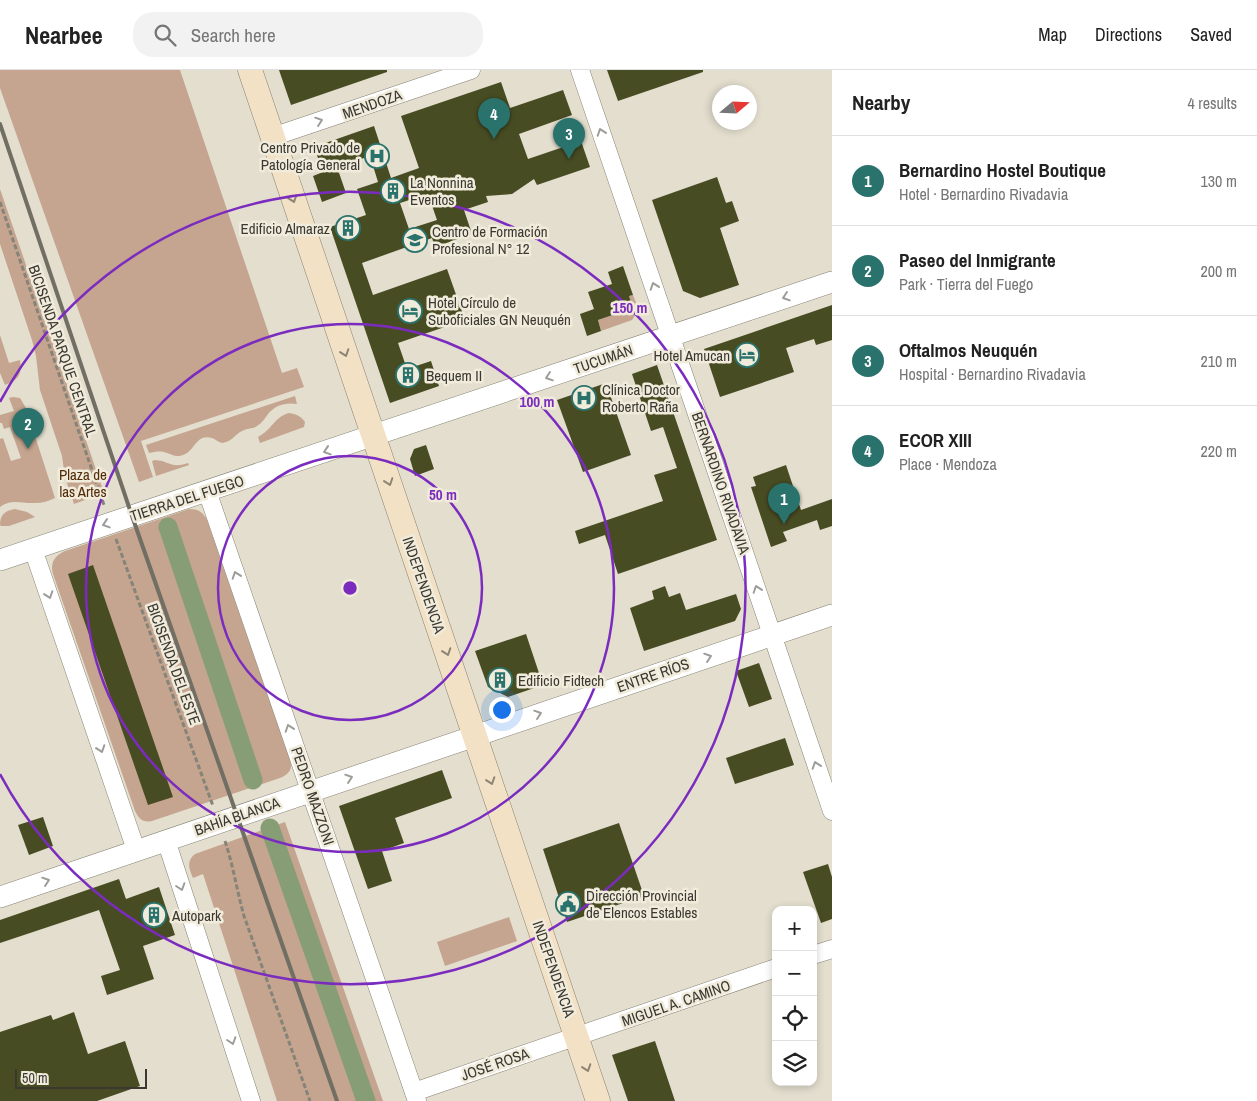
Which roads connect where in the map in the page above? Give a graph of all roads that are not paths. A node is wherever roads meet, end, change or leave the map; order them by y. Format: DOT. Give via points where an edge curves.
graph roads {
  1 [pos="250,70"];
  2 [pos="471,70"];
  3 [pos="580,70"];
  4 [pos="272,137"];
  5 [pos="832,282"];
  6 [pos="671,336"];
  7 [pos="374,436"];
  8 [pos="207,491"];
  9 [pos="33,549"];
  10 [pos="0,560"];
  11 [pos="832,615"];
  12 [pos="772,635"];
  13 [pos="475,735"];
  14 [pos="311,791"];
  15 [pos="832,811"];
  16 [pos="166,840"];
  17 [pos="136,850"];
  18 [pos="0,896"];
  19 [pos="832,949"];
  20 [pos="817,954"];
  21 [pos="772,969"];
  22 [pos="576,1037"];
  23 [pos="416,1096"];
  24 [pos="252,1101"];
  25 [pos="598,1101"];
  1 -- 4 [label="main road, INDEPENDENCIA"];
  4 -- 2 [label="street, MENDOZA, one-way"];
  6 -- 3 [label="street, BERNARDINO RIVADAVIA, one-way"];
  4 -- 7 [label="main road, INDEPENDENCIA, one-way"];
  5 -- 6 [label="street, TUCUMÁN, one-way"];
  6 -- 7 [label="street, TUCUMÁN, one-way"];
  12 -- 6 [label="street, BERNARDINO RIVADAVIA, one-way"];
  7 -- 8 [label="street, TIERRA DEL FUEGO, one-way"];
  7 -- 13 [label="main road, INDEPENDENCIA, one-way"];
  8 -- 9 [label="street, TIERRA DEL FUEGO, one-way"];
  14 -- 8 [label="street, PEDRO MAZZONI, one-way"];
  9 -- 10 [label="street, TIERRA DEL FUEGO"];
  9 -- 17 [label="street, one-way"];
  11 -- 12 [label="street, ENTRE RÍOS"];
  13 -- 12 [label="street, ENTRE RÍOS, one-way"];
  15 -- 12 [label="street, BERNARDINO RIVADAVIA, one-way"];
  14 -- 13 [label="street, BAHÍA BLANCA, one-way"];
  13 -- 22 [label="main road, INDEPENDENCIA, one-way"];
  14 -- 16 [label="street, BAHÍA BLANCA"];
  14 -- 23 [label="street, PEDRO MAZZONI"];
  16 -- 17 [label="street, BAHÍA BLANCA"];
  16 -- 24 [label="street, one-way"];
  18 -- 17 [label="street, BAHÍA BLANCA, one-way"];
  19 -- 20 [label="street"];
  21 -- 22 [label="street, MIGUEL A. CAMINO"];
  22 -- 23 [label="street, JOSÉ ROSA"];
  22 -- 25 [label="main road, INDEPENDENCIA, one-way"];
}
